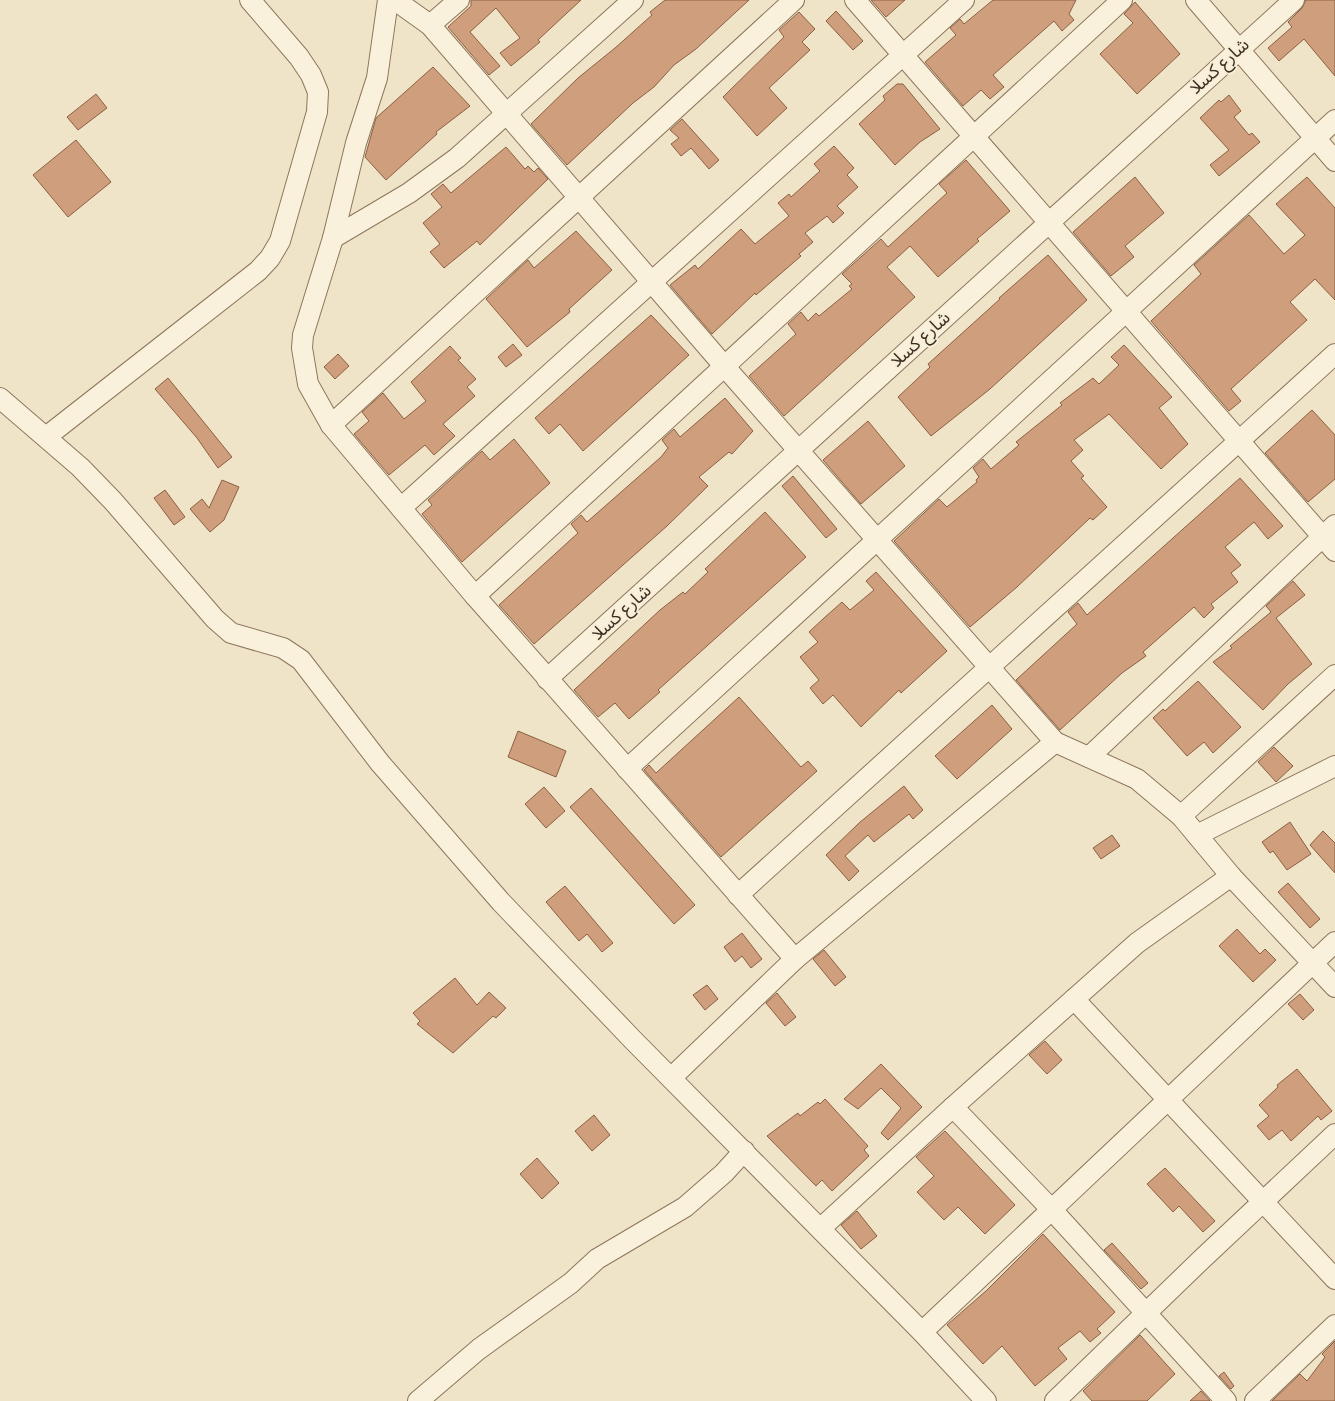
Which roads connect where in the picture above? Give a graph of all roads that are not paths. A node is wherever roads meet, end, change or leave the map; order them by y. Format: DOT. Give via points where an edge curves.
graph roads {
  1 [pos="250,0"];
  2 [pos="388,0"];
  3 [pos="395,0"];
  4 [pos="459,0"];
  5 [pos="633,0"];
  6 [pos="794,0"];
  7 [pos="855,0"];
  8 [pos="964,0"];
  9 [pos="1122,0"];
  10 [pos="1196,0"];
  11 [pos="1294,0"];
  12 [pos="430,25"];
  13 [pos="1238,48"];
  14 [pos="902,55"];
  15 [pos="506,113"];
  16 [pos="1335,120"];
  17 [pos="975,136"];
  18 [pos="1316,138"];
  19 [pos="1335,161"];
  20 [pos="578,196"];
  21 [pos="1048,222"];
  22 [pos="333,238"];
  23 [pos="651,282"];
  24 [pos="1126,310"];
  25 [pos="1335,354"];
  26 [pos="725,367"];
  27 [pos="0,398"];
  28 [pos="331,425"];
  29 [pos="46,437"];
  30 [pos="1239,440"];
  31 [pos="798,449"];
  32 [pos="401,508"];
  33 [pos="1331,538"];
  34 [pos="877,539"];
  35 [pos="475,596"];
  36 [pos="989,667"];
  37 [pos="1335,675"];
  38 [pos="547,679"];
  39 [pos="1055,742"];
  40 [pos="1089,757"];
  41 [pos="1335,766"];
  42 [pos="627,769"];
  43 [pos="1182,816"];
  44 [pos="1197,835"];
  45 [pos="1231,876"];
  46 [pos="738,896"];
  47 [pos="1335,942"];
  48 [pos="795,959"];
  49 [pos="1312,964"];
  50 [pos="1335,987"];
  51 [pos="1074,999"];
  52 [pos="671,1078"];
  53 [pos="1167,1100"];
  54 [pos="953,1106"];
  55 [pos="1335,1134"];
  56 [pos="744,1151"];
  57 [pos="1262,1201"];
  58 [pos="1052,1211"];
  59 [pos="821,1228"];
  60 [pos="1335,1279"];
  61 [pos="1145,1313"];
  62 [pos="1335,1325"];
  63 [pos="922,1332"];
  64 [pos="418,1401"];
  65 [pos="986,1401"];
  66 [pos="1056,1401"];
  67 [pos="1226,1401"];
  68 [pos="1255,1401"];
  1 -- 29 [label="street" via="299,57 318,92 317,112 280,241 258,271"];
  2 -- 22 [label="street" via="377,78 356,143"];
  3 -- 12 [label="street"];
  4 -- 12 [label="street"];
  5 -- 15 [label="street"];
  6 -- 20 [label="street"];
  7 -- 14 [label="street"];
  8 -- 14 [label="street"];
  9 -- 17 [label="street"];
  10 -- 13 [label="street"];
  11 -- 13 [label="street, شارع كسلا"];
  12 -- 15 [label="street"];
  13 -- 18 [label="street"];
  13 -- 21 [label="street, شارع كسلا"];
  14 -- 17 [label="street"];
  14 -- 23 [label="street"];
  15 -- 20 [label="street"];
  15 -- 22 [label="street" via="457,158 410,193"];
  16 -- 18 [label="street"];
  17 -- 21 [label="street"];
  17 -- 26 [label="street"];
  18 -- 19 [label="street"];
  18 -- 24 [label="street"];
  20 -- 23 [label="street"];
  20 -- 28 [label="street"];
  21 -- 24 [label="street"];
  21 -- 31 [label="street, شارع كسلا"];
  22 -- 28 [label="street" via="306,322 302,348 308,384"];
  23 -- 26 [label="street"];
  23 -- 32 [label="street"];
  24 -- 30 [label="street"];
  24 -- 34 [label="street"];
  25 -- 30 [label="street"];
  26 -- 31 [label="street"];
  26 -- 35 [label="street"];
  27 -- 29 [label="street"];
  28 -- 32 [label="street"];
  29 -- 52 [label="street" via="113,501 215,620 231,633 283,648 301,660 380,763 502,902"];
  30 -- 33 [label="street"];
  30 -- 36 [label="street"];
  31 -- 34 [label="street"];
  31 -- 38 [label="street, شارع كسلا"];
  32 -- 35 [label="street"];
  33 -- 40 [label="street"];
  34 -- 36 [label="street"];
  34 -- 42 [label="street"];
  35 -- 38 [label="street"];
  36 -- 39 [label="street"];
  36 -- 46 [label="street"];
  37 -- 43 [label="street"];
  38 -- 42 [label="street"];
  39 -- 40 [label="street"];
  39 -- 48 [label="street"];
  40 -- 43 [label="street" via="1137,779"];
  41 -- 44 [label="street"];
  42 -- 46 [label="street"];
  43 -- 44 [label="street"];
  44 -- 45 [label="street"];
  45 -- 49 [label="street"];
  45 -- 51 [label="street" via="1137,943"];
  46 -- 48 [label="street"];
  47 -- 49 [label="street"];
  48 -- 52 [label="street"];
  49 -- 50 [label="street"];
  49 -- 53 [label="street"];
  51 -- 53 [label="street"];
  51 -- 54 [label="street"];
  52 -- 56 [label="street"];
  53 -- 57 [label="street"];
  53 -- 58 [label="street"];
  54 -- 58 [label="street"];
  54 -- 59 [label="street"];
  55 -- 57 [label="street"];
  56 -- 59 [label="street"];
  56 -- 64 [label="street" via="685,1207 597,1259 571,1283 472,1354"];
  57 -- 60 [label="street"];
  57 -- 61 [label="street"];
  58 -- 61 [label="street"];
  58 -- 63 [label="street"];
  59 -- 63 [label="street"];
  61 -- 66 [label="street"];
  61 -- 67 [label="street"];
  62 -- 68 [label="street"];
  63 -- 65 [label="street"];
}
